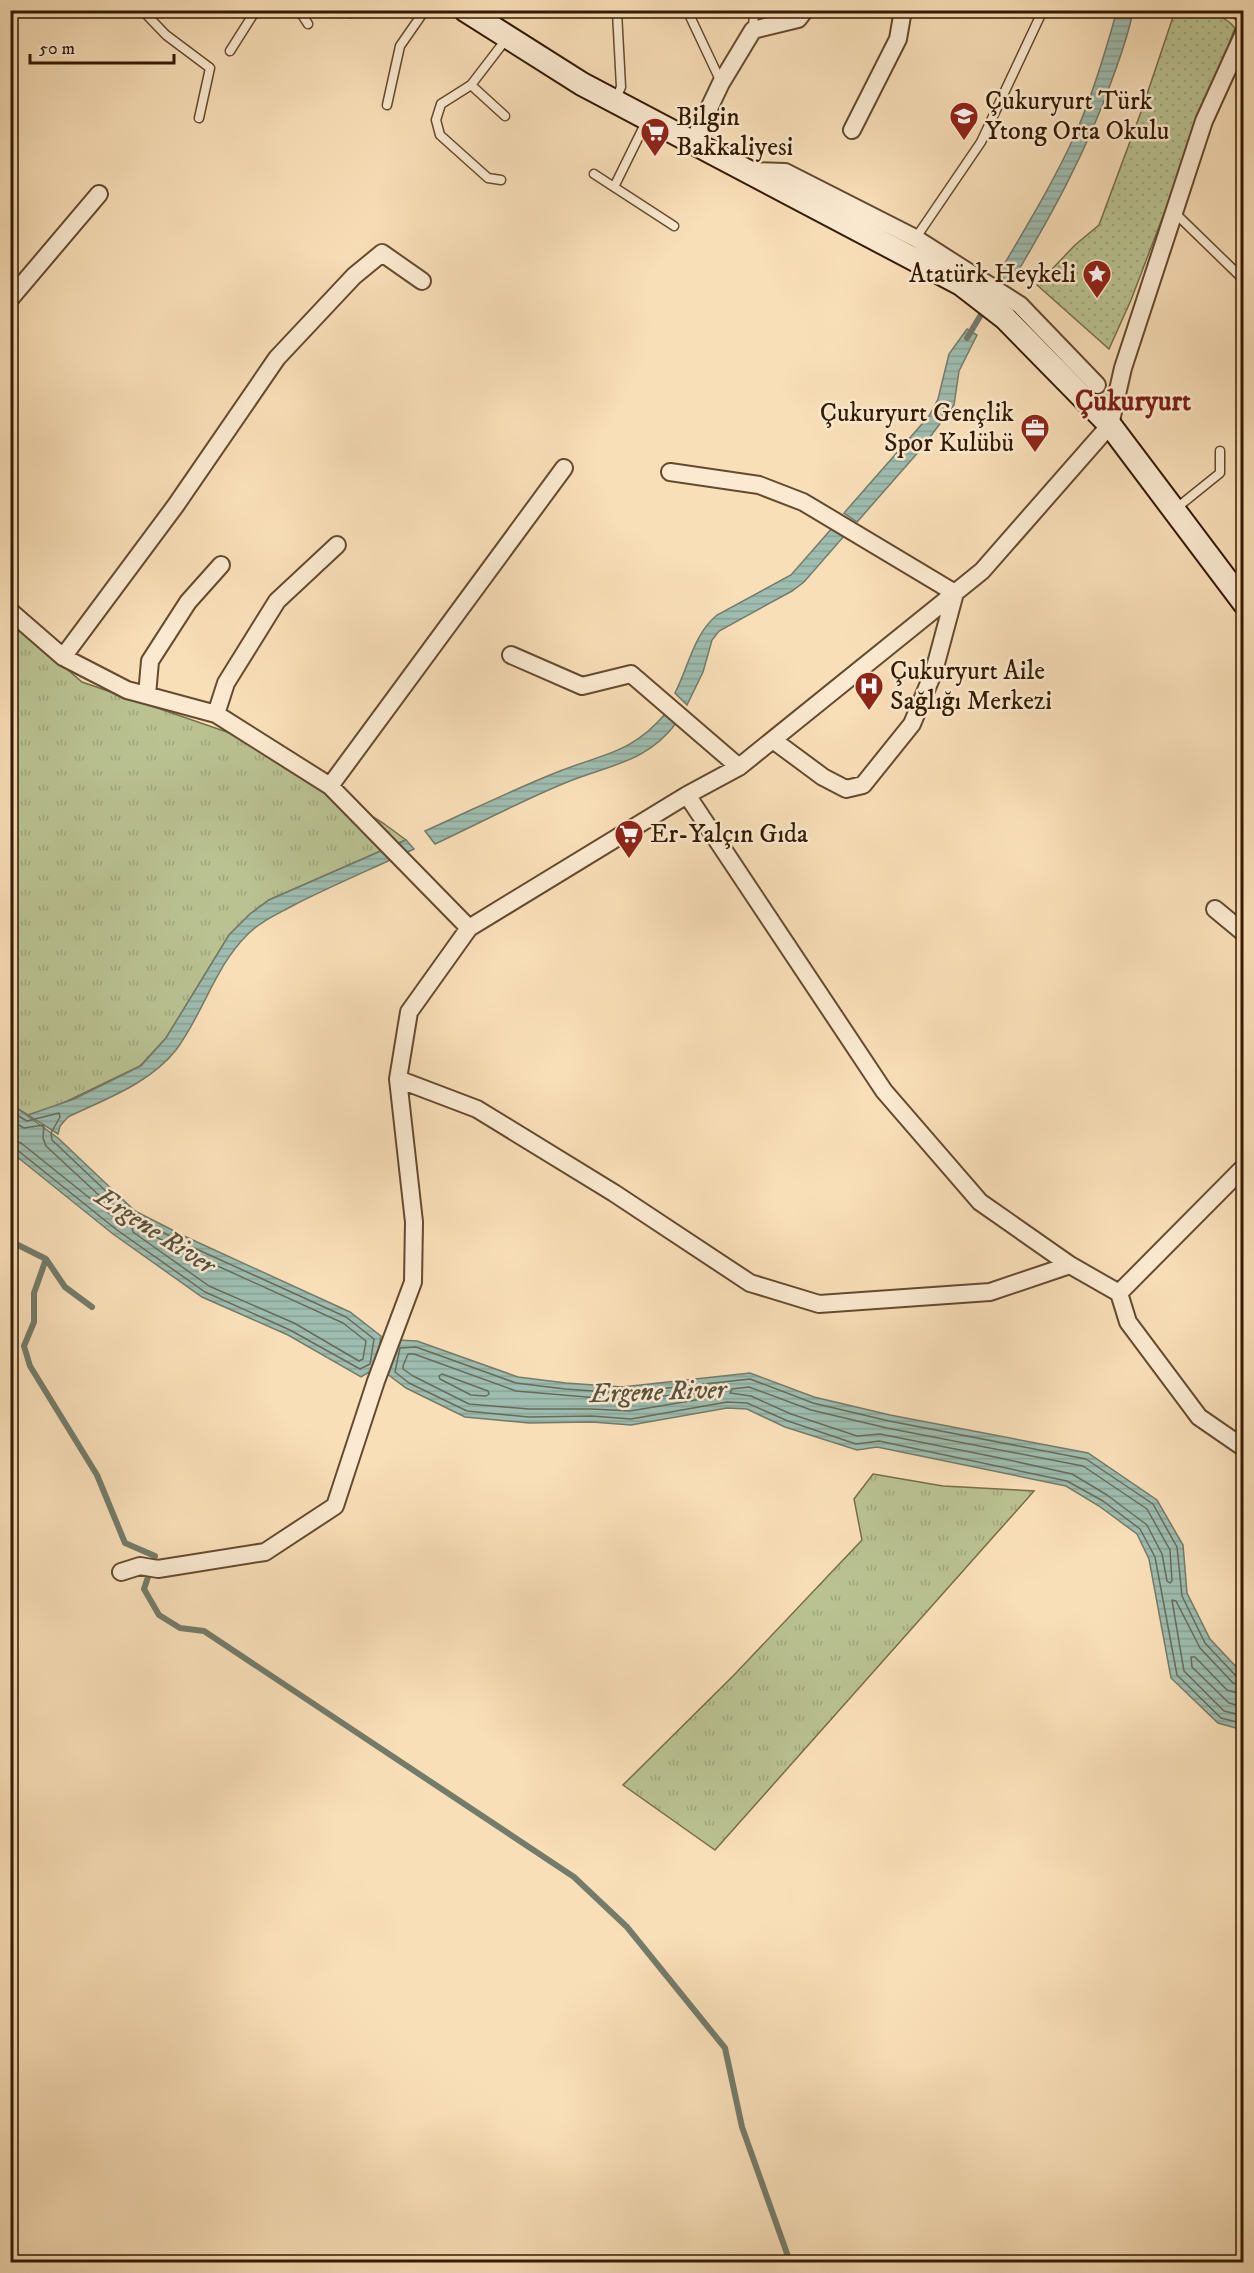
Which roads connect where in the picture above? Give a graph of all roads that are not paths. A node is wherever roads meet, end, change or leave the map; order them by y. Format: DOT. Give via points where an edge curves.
graph roads {
  1 [pos="142,10"];
  2 [pos="256,10"];
  3 [pos="299,10"];
  4 [pos="425,10"];
  5 [pos="687,10"];
  6 [pos="754,10"];
  7 [pos="806,10"];
  8 [pos="903,10"];
  9 [pos="1043,10"];
  10 [pos="1238,10"];
  11 [pos="465,11"];
  12 [pos="617,12"];
  13 [pos="1244,14"];
  14 [pos="308,24"];
  15 [pos="753,30"];
  16 [pos="1244,33"];
  17 [pos="507,38"];
  18 [pos="230,51"];
  19 [pos="721,83"];
  20 [pos="471,86"];
  21 [pos="615,101"];
  22 [pos="387,105"];
  23 [pos="505,116"];
  24 [pos="199,118"];
  25 [pos="648,118"];
  26 [pos="852,130"];
  27 [pos="693,142"];
  28 [pos="594,174"];
  29 [pos="501,180"];
  30 [pos="614,187"];
  31 [pos="99,194"];
  32 [pos="1174,212"];
  33 [pos="674,226"];
  34 [pos="910,246"];
  35 [pos="1244,280"];
  36 [pos="422,281"];
  37 [pos="10,299"];
  38 [pos="1123,368"];
  39 [pos="1089,390"];
  40 [pos="1110,425"];
  41 [pos="1220,451"];
  42 [pos="564,468"];
  43 [pos="670,472"];
  44 [pos="1173,510"];
  45 [pos="337,546"];
  46 [pos="221,565"];
  47 [pos="955,593"];
  48 [pos="1244,603"];
  49 [pos="10,610"];
  50 [pos="511,655"];
  51 [pos="63,657"];
  52 [pos="147,695"];
  53 [pos="216,714"];
  54 [pos="773,740"];
  55 [pos="739,767"];
  56 [pos="330,786"];
  57 [pos="687,795"];
  58 [pos="1215,909"];
  59 [pos="469,928"];
  60 [pos="1244,933"];
  61 [pos="398,1079"];
  62 [pos="1244,1167"];
  63 [pos="1070,1265"];
  64 [pos="1119,1293"];
  65 [pos="1244,1448"];
  66 [pos="121,1572"];
  1 -- 24 [label="lane" via="166,35 210,68"];
  2 -- 18 [label="lane"];
  3 -- 14 [label="lane"];
  4 -- 22 [label="lane" via="400,46"];
  5 -- 19 [label="lane"];
  6 -- 15 [label="lane"];
  7 -- 15 [label="street" via="798,19"];
  8 -- 26 [label="street" via="898,39"];
  9 -- 34 [label="lane" via="981,142"];
  10 -- 13 [label="street"];
  11 -- 17 [label="main road"];
  12 -- 21 [label="lane" via="621,87"];
  15 -- 19 [label="street"];
  16 -- 32 [label="street" via="1204,121"];
  17 -- 20 [label="lane"];
  17 -- 21 [label="main road"];
  19 -- 27 [label="street"];
  20 -- 23 [label="lane"];
  20 -- 29 [label="lane" via="441,104 436,120 440,135 488,178"];
  21 -- 25 [label="main road"];
  25 -- 27 [label="main road"];
  25 -- 30 [label="lane"];
  27 -- 34 [label="main road"];
  28 -- 30 [label="lane"];
  30 -- 33 [label="lane"];
  31 -- 37 [label="street"];
  32 -- 35 [label="lane"];
  32 -- 38 [label="street"];
  34 -- 39 [label="main road" via="1005,318"];
  34 -- 39 [label="street" via="1020,305"];
  36 -- 51 [label="street" via="382,253 354,276 277,358 176,505"];
  38 -- 39 [label="street"];
  38 -- 40 [label="street"];
  39 -- 40 [label="main road"];
  40 -- 44 [label="main road"];
  40 -- 47 [label="street" via="982,571"];
  41 -- 44 [label="lane" via="1220,473"];
  42 -- 56 [label="street"];
  43 -- 47 [label="street" via="759,485 803,501"];
  44 -- 48 [label="main road"];
  45 -- 53 [label="street" via="277,601 226,683"];
  46 -- 52 [label="street" via="188,602 150,661"];
  47 -- 54 [label="street"];
  47 -- 54 [label="street" via="934,671 912,724 863,785 846,789"];
  49 -- 51 [label="street"];
  50 -- 55 [label="street" via="582,686 631,674"];
  51 -- 52 [label="street" via="127,690"];
  52 -- 53 [label="street"];
  53 -- 56 [label="street"];
  54 -- 55 [label="street"];
  55 -- 57 [label="street"];
  56 -- 59 [label="street"];
  57 -- 59 [label="street"];
  57 -- 63 [label="street" via="884,1091 980,1202"];
  58 -- 60 [label="street"];
  59 -- 61 [label="street" via="409,1012"];
  61 -- 63 [label="street" via="477,1109 750,1282 819,1304 990,1292"];
  61 -- 66 [label="street" via="414,1222 413,1282 335,1506 265,1552 158,1569 140,1566"];
  62 -- 64 [label="street"];
  63 -- 64 [label="street"];
  64 -- 65 [label="street" via="1128,1322 1199,1417"];
}
